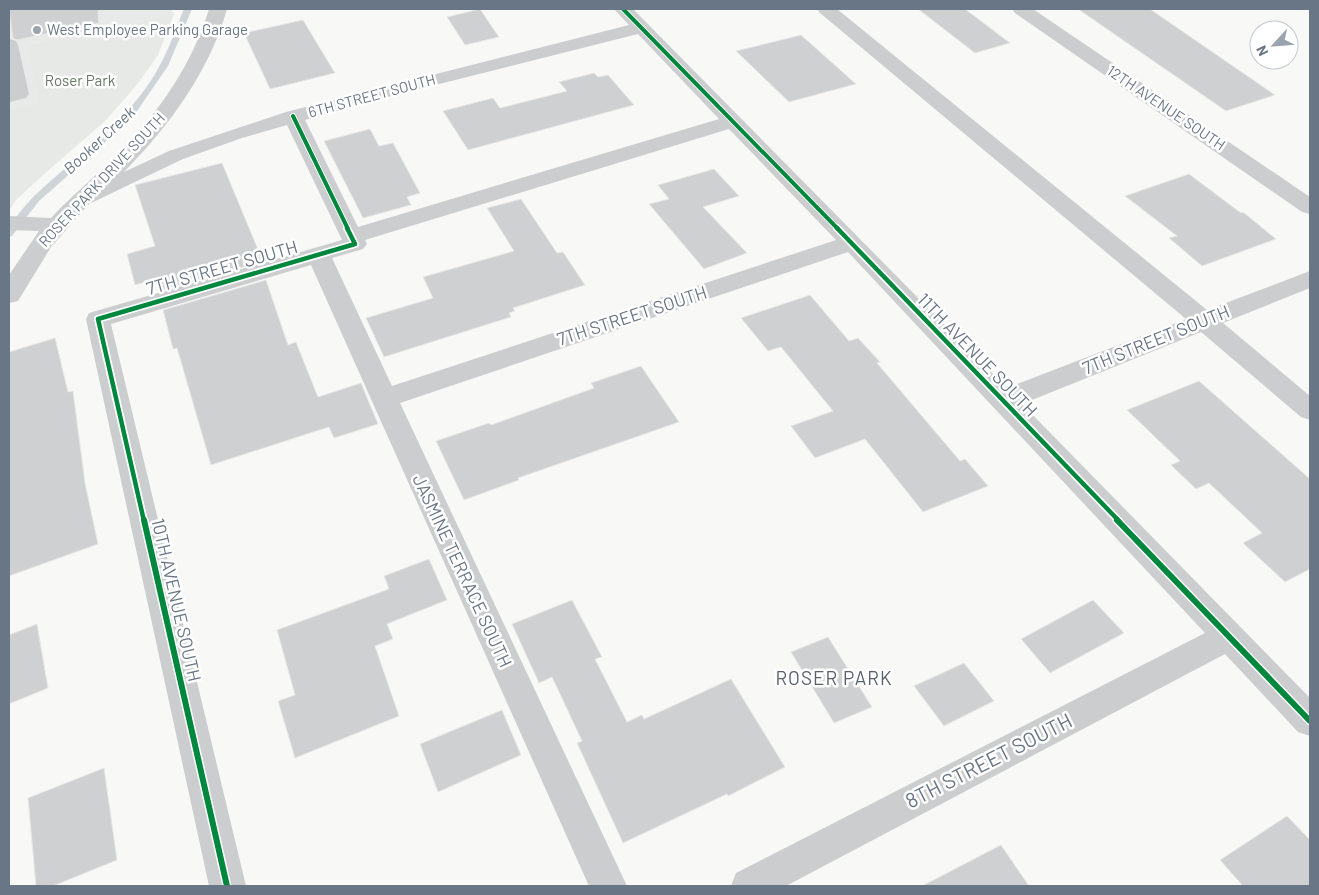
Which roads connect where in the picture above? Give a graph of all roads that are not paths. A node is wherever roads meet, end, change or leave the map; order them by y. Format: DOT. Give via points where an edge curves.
graph roads {
  1 [pos="218,9"];
  2 [pos="623,9"];
  3 [pos="826,9"];
  4 [pos="1021,9"];
  5 [pos="641,28"];
  6 [pos="9,45"];
  7 [pos="9,96"];
  8 [pos="293,116"];
  9 [pos="732,121"];
  10 [pos="84,199"];
  11 [pos="1310,207"];
  12 [pos="19,223"];
  13 [pos="56,226"];
  14 [pos="353,240"];
  15 [pos="852,243"];
  16 [pos="318,254"];
  17 [pos="1310,278"];
  18 [pos="9,295"];
  19 [pos="98,319"];
  20 [pos="1202,321"];
  21 [pos="383,399"];
  22 [pos="1002,401"];
  23 [pos="1310,410"];
  24 [pos="1229,636"];
  25 [pos="1310,721"];
  26 [pos="227,886"];
  27 [pos="608,886"];
  28 [pos="749,886"];
  1 -- 10 [label="street, ROSER PARK DRIVE SOUTH" via="204,51 164,115"];
  2 -- 5 [label="street, 11TH AVENUE SOUTH"];
  3 -- 20 [label="street"];
  4 -- 11 [label="street, 12TH AVENUE SOUTH"];
  5 -- 8 [label="street, 6TH STREET SOUTH"];
  5 -- 9 [label="street, 11TH AVENUE SOUTH"];
  6 -- 7 [label="street" via="20,94"];
  8 -- 10 [label="street, 6TH STREET SOUTH" via="176,155"];
  8 -- 14 [label="street"];
  9 -- 14 [label="street, 7TH STREET SOUTH"];
  9 -- 15 [label="street, 11TH AVENUE SOUTH"];
  10 -- 13 [label="street, ROSER PARK DRIVE SOUTH"];
  12 -- 13 [label="street"];
  13 -- 18 [label="street, ROSER PARK DRIVE SOUTH" via="32,256"];
  14 -- 16 [label="street, 7TH STREET SOUTH"];
  15 -- 21 [label="street, 7TH STREET SOUTH"];
  15 -- 22 [label="street, 11TH AVENUE SOUTH"];
  16 -- 19 [label="street, 7TH STREET SOUTH"];
  16 -- 21 [label="street, JASMINE TERRACE SOUTH"];
  17 -- 20 [label="street, 7TH STREET SOUTH"];
  19 -- 26 [label="street, 10TH AVENUE SOUTH"];
  20 -- 22 [label="street, 7TH STREET SOUTH"];
  20 -- 23 [label="street"];
  21 -- 27 [label="street, JASMINE TERRACE SOUTH"];
  22 -- 24 [label="street, 11TH AVENUE SOUTH"];
  24 -- 25 [label="street, 11TH AVENUE SOUTH"];
  24 -- 28 [label="street, 8TH STREET SOUTH"];
}
